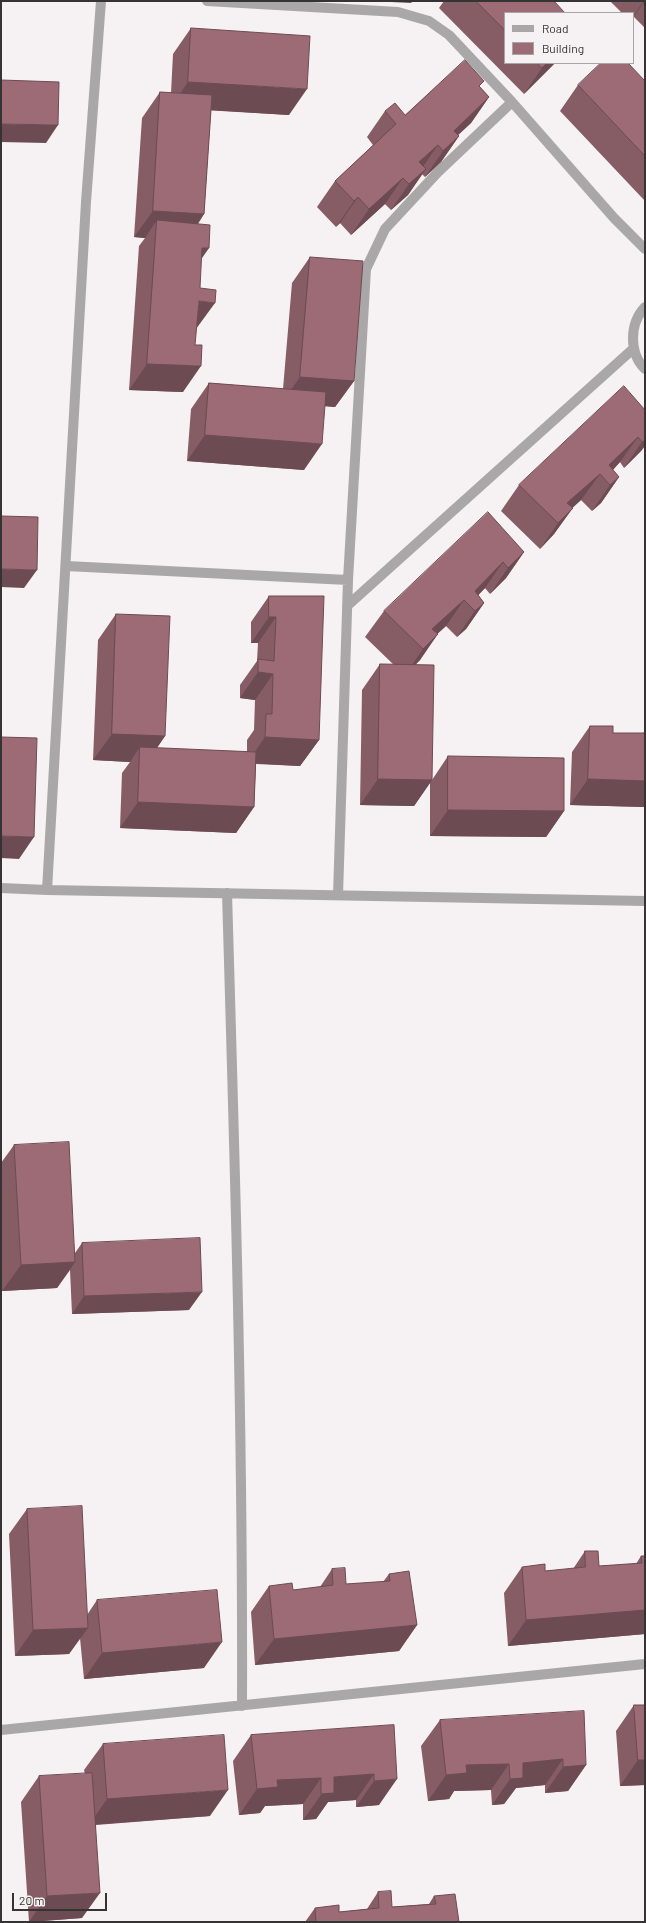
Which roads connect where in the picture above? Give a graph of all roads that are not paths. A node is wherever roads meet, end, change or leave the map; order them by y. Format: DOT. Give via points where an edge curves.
graph roads {
  1 [pos="101,1"];
  2 [pos="207,1"];
  3 [pos="512,102"];
  4 [pos="645,249"];
  5 [pos="645,307"];
  6 [pos="633,349"];
  7 [pos="645,369"];
  8 [pos="66,566"];
  9 [pos="348,580"];
  10 [pos="347,606"];
  11 [pos="1,888"];
  12 [pos="47,890"];
  13 [pos="227,893"];
  14 [pos="338,895"];
  15 [pos="645,900"];
  16 [pos="645,1664"];
  17 [pos="242,1706"];
  18 [pos="1,1730"];
  1 -- 8 [label="street" via="85,209"];
  2 -- 3 [label="street" via="398,12 429,21 449,35"];
  3 -- 4 [label="street" via="614,218"];
  3 -- 9 [label="street" via="438,172 385,229 366,269"];
  5 -- 6 [label="street" via="634,328"];
  6 -- 7 [label="street"];
  6 -- 10 [label="street"];
  8 -- 9 [label="street"];
  8 -- 12 [label="street"];
  9 -- 10 [label="street"];
  10 -- 14 [label="street"];
  11 -- 12 [label="street"];
  12 -- 13 [label="street"];
  13 -- 14 [label="street"];
  13 -- 17 [label="street" via="236,1205"];
  14 -- 15 [label="street"];
  16 -- 17 [label="street"];
  17 -- 18 [label="street"];
}
